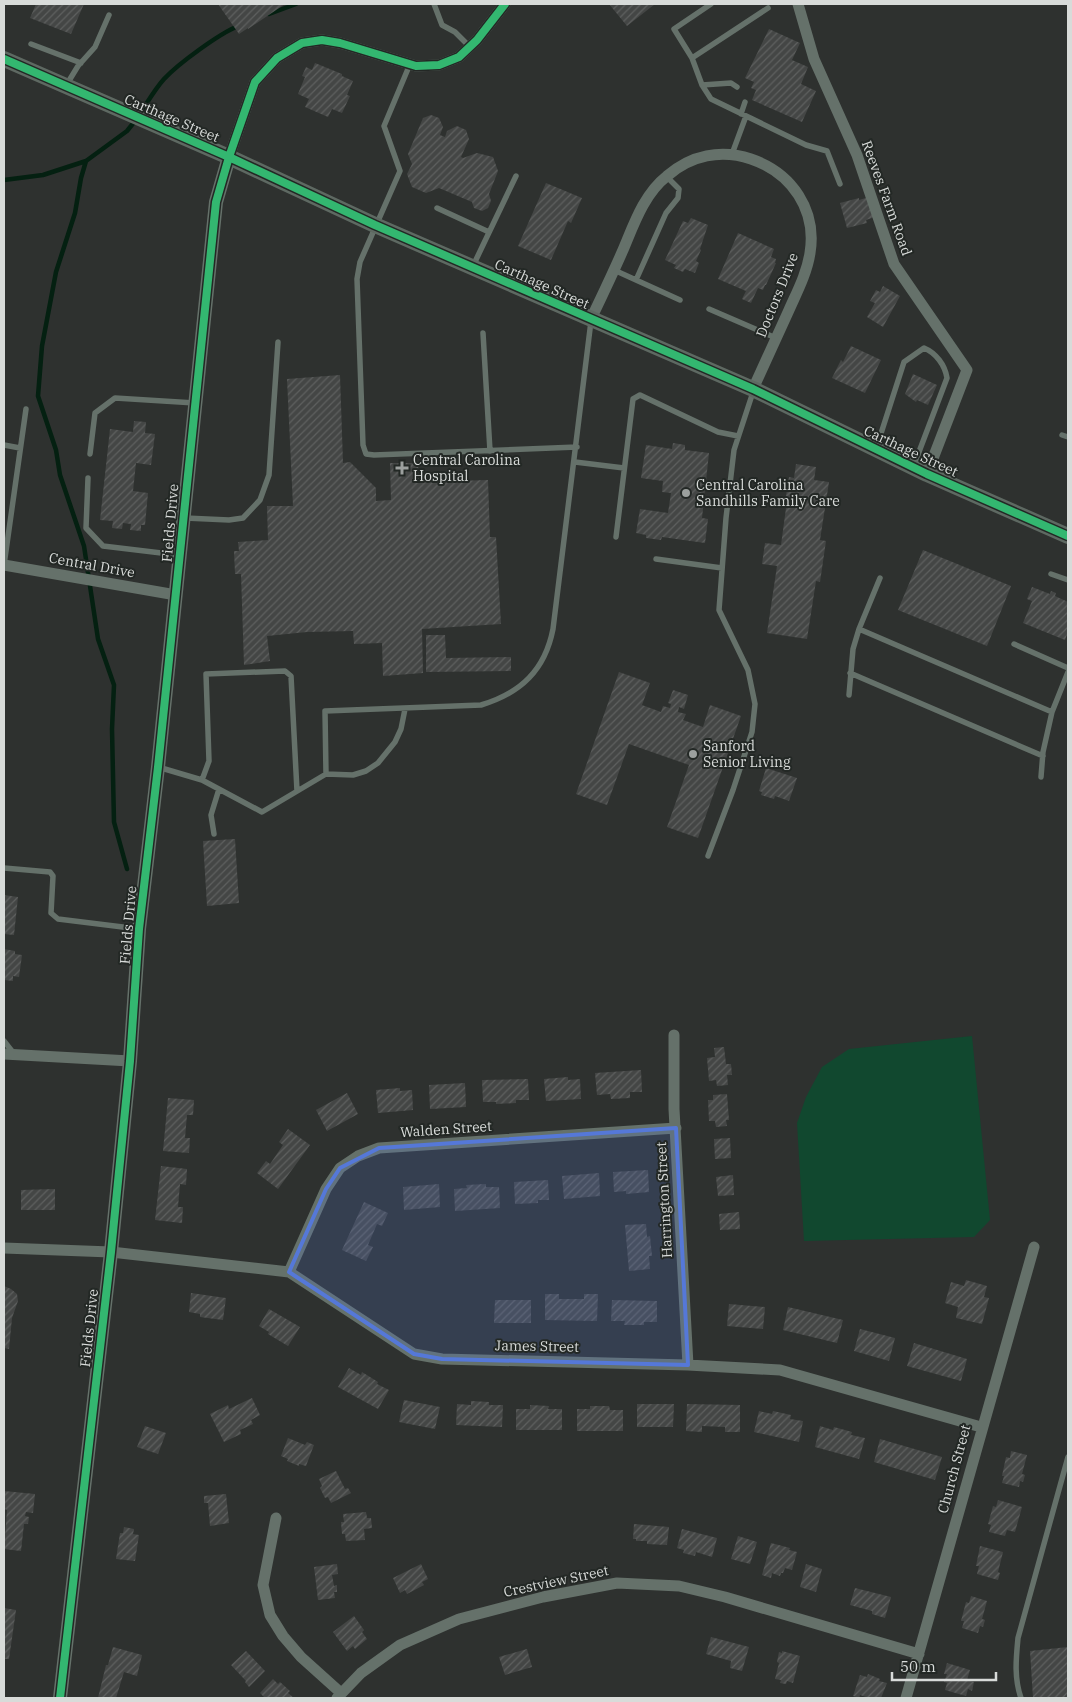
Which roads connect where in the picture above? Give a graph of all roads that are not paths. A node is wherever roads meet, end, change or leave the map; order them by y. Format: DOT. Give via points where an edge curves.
graph roads {
  1 [pos="434,4"];
  2 [pos="505,4"];
  3 [pos="711,4"];
  4 [pos="798,4"];
  5 [pos="768,8"];
  6 [pos="109,15"];
  7 [pos="31,44"];
  8 [pos="470,47"];
  9 [pos="692,58"];
  10 [pos="4,59"];
  11 [pos="81,63"];
  12 [pos="410,64"];
  13 [pos="702,85"];
  14 [pos="66,86"];
  15 [pos="737,87"];
  16 [pos="745,102"];
  17 [pos="743,115"];
  18 [pos="732,154"];
  19 [pos="229,157"];
  20 [pos="516,176"];
  21 [pos="666,176"];
  22 [pos="840,184"];
  23 [pos="437,208"];
  24 [pos="375,224"];
  25 [pos="489,232"];
  26 [pos="473,267"];
  27 [pos="614,270"];
  28 [pos="636,280"];
  29 [pos="680,300"];
  30 [pos="709,309"];
  31 [pos="591,319"];
  32 [pos="483,333"];
  33 [pos="776,338"];
  34 [pos="278,342"];
  35 [pos="753,390"];
  36 [pos="195,403"];
  37 [pos="26,409"];
  38 [pos="738,436"];
  39 [pos="4,445"];
  40 [pos="577,447"];
  41 [pos="20,448"];
  42 [pos="876,449"];
  43 [pos="490,450"];
  44 [pos="90,454"];
  45 [pos="575,462"];
  46 [pos="624,468"];
  47 [pos="920,470"];
  48 [pos="88,478"];
  49 [pos="183,518"];
  50 [pos="1068,536"];
  51 [pos="616,537"];
  52 [pos="180,555"];
  53 [pos="656,559"];
  54 [pos="4,565"];
  55 [pos="722,568"];
  56 [pos="1051,574"];
  57 [pos="880,578"];
  58 [pos="1068,580"];
  59 [pos="176,595"];
  60 [pos="858,629"];
  61 [pos="1014,644"];
  62 [pos="1068,668"];
  63 [pos="1068,672"];
  64 [pos="850,673"];
  65 [pos="849,695"];
  66 [pos="405,709"];
  67 [pos="1052,712"];
  68 [pos="1043,756"];
  69 [pos="158,767"];
  70 [pos="326,774"];
  71 [pos="1042,777"];
  72 [pos="202,780"];
  73 [pos="219,789"];
  74 [pos="297,791"];
  75 [pos="214,834"];
  76 [pos="708,856"];
  77 [pos="4,868"];
  78 [pos="139,929"];
  79 [pos="674,1035"];
  80 [pos="4,1041"];
  81 [pos="10,1054"];
  82 [pos="130,1061"];
  83 [pos="676,1128"];
  84 [pos="1034,1247"];
  85 [pos="4,1248"];
  86 [pos="110,1252"];
  87 [pos="289,1272"];
  88 [pos="688,1365"];
  89 [pos="981,1427"];
  90 [pos="1068,1457"];
  91 [pos="276,1518"];
  92 [pos="919,1654"];
  93 [pos="339,1696"];
  94 [pos="60,1698"];
  95 [pos="906,1698"];
  96 [pos="1021,1698"];
  1 -- 8 [label="lane" via="442,25 455,32"];
  2 -- 8 [label="street"];
  3 -- 9 [label="lane" via="674,28"];
  4 -- 47 [label="street, Reeves Farm Road" via="814,59 857,155 894,264 967,370"];
  5 -- 9 [label="lane"];
  6 -- 11 [label="lane" via="95,47"];
  7 -- 11 [label="lane"];
  8 -- 12 [label="street" via="459,57 439,66"];
  9 -- 13 [label="lane"];
  10 -- 14 [label="main road, Carthage Street"];
  11 -- 14 [label="lane"];
  12 -- 19 [label="street" via="340,43 322,40 302,43 277,58 255,82"];
  12 -- 24 [label="lane" via="384,126 400,171"];
  13 -- 15 [label="lane" via="732,83"];
  13 -- 17 [label="lane" via="711,99"];
  14 -- 19 [label="main road, Carthage Street"];
  16 -- 17 [label="lane"];
  17 -- 18 [label="lane"];
  17 -- 22 [label="lane" via="806,145 827,151"];
  18 -- 21 [label="street, Doctors Drive" via="703,156 686,162"];
  18 -- 33 [label="street, Doctors Drive" via="761,163 788,180 808,216 810,254"];
  19 -- 24 [label="main road, Carthage Street"];
  19 -- 36 [label="street, Fields Drive" via="216,202"];
  20 -- 25 [label="lane"];
  21 -- 27 [label="street, Doctors Drive" via="641,209"];
  21 -- 28 [label="lane" via="679,189 678,198 666,213"];
  23 -- 25 [label="lane"];
  24 -- 26 [label="main road, Carthage Street"];
  24 -- 43 [label="lane" via="357,279 366,454"];
  25 -- 26 [label="lane"];
  26 -- 31 [label="main road, Carthage Street"];
  27 -- 28 [label="lane"];
  27 -- 31 [label="street, Doctors Drive"];
  28 -- 29 [label="lane"];
  30 -- 33 [label="lane"];
  31 -- 35 [label="main road, Carthage Street"];
  31 -- 40 [label="lane"];
  32 -- 43 [label="lane"];
  33 -- 35 [label="street, Doctors Drive"];
  34 -- 49 [label="lane" via="269,474 260,500 243,518"];
  35 -- 38 [label="lane"];
  35 -- 42 [label="main road, Carthage Street"];
  36 -- 44 [label="lane" via="115,398 94,413"];
  36 -- 49 [label="street, Fields Drive"];
  37 -- 41 [label="lane"];
  38 -- 46 [label="lane" via="718,432 640,395 632,399"];
  38 -- 55 [label="lane"];
  39 -- 41 [label="lane"];
  40 -- 43 [label="lane"];
  40 -- 45 [label="lane"];
  41 -- 54 [label="lane"];
  42 -- 47 [label="main road, Carthage Street"];
  42 -- 47 [label="lane" via="904,362 924,348 931,351 946,369 947,378"];
  45 -- 46 [label="lane"];
  45 -- 66 [label="lane" via="551,643 538,668 519,687 494,701 481,705"];
  46 -- 51 [label="lane"];
  47 -- 50 [label="main road, Carthage Street"];
  48 -- 52 [label="lane" via="86,528 103,546"];
  49 -- 52 [label="street, Fields Drive"];
  52 -- 59 [label="street, Fields Drive"];
  53 -- 55 [label="lane"];
  54 -- 59 [label="street, Central Drive"];
  55 -- 76 [label="lane" via="719,610 748,670 755,704 752,732"];
  56 -- 58 [label="lane"];
  57 -- 60 [label="lane"];
  59 -- 69 [label="street, Fields Drive"];
  60 -- 64 [label="lane"];
  60 -- 67 [label="lane"];
  61 -- 62 [label="lane"];
  63 -- 67 [label="lane"];
  64 -- 65 [label="lane"];
  64 -- 68 [label="lane"];
  66 -- 70 [label="lane" via="395,742 378,763 353,775"];
  66 -- 70 [label="lane" via="325,711"];
  67 -- 68 [label="lane"];
  68 -- 71 [label="lane"];
  69 -- 72 [label="lane"];
  69 -- 78 [label="street, Fields Drive"];
  70 -- 74 [label="lane"];
  72 -- 73 [label="lane"];
  72 -- 74 [label="lane" via="209,761 206,674 285,671 290,676"];
  73 -- 74 [label="lane" via="262,812"];
  73 -- 75 [label="lane" via="211,815"];
  77 -- 78 [label="lane" via="50,872 53,876 51,913 58,919"];
  78 -- 82 [label="street, Fields Drive"];
  79 -- 83 [label="street, Harrington Street"];
  80 -- 81 [label="lane"];
  81 -- 82 [label="street"];
  82 -- 86 [label="street, Fields Drive"];
  83 -- 87 [label="street, Walden Street" via="379,1148 340,1168 326,1189"];
  83 -- 88 [label="street, Harrington Street"];
  84 -- 89 [label="street, Church Street"];
  85 -- 86 [label="street, James Street"];
  86 -- 87 [label="street, James Street"];
  86 -- 94 [label="street, Fields Drive"];
  87 -- 88 [label="street, James Street" via="414,1354 442,1359"];
  88 -- 89 [label="street, James Street" via="780,1370"];
  89 -- 92 [label="street, Church Street"];
  90 -- 96 [label="lane" via="1018,1638 1015,1666"];
  91 -- 93 [label="street" via="263,1586 270,1615 283,1636"];
  92 -- 93 [label="street, Crestview Street" via="680,1586 617,1583 542,1597 459,1619 400,1645 361,1673"];
  92 -- 95 [label="street, Church Street"];
}
